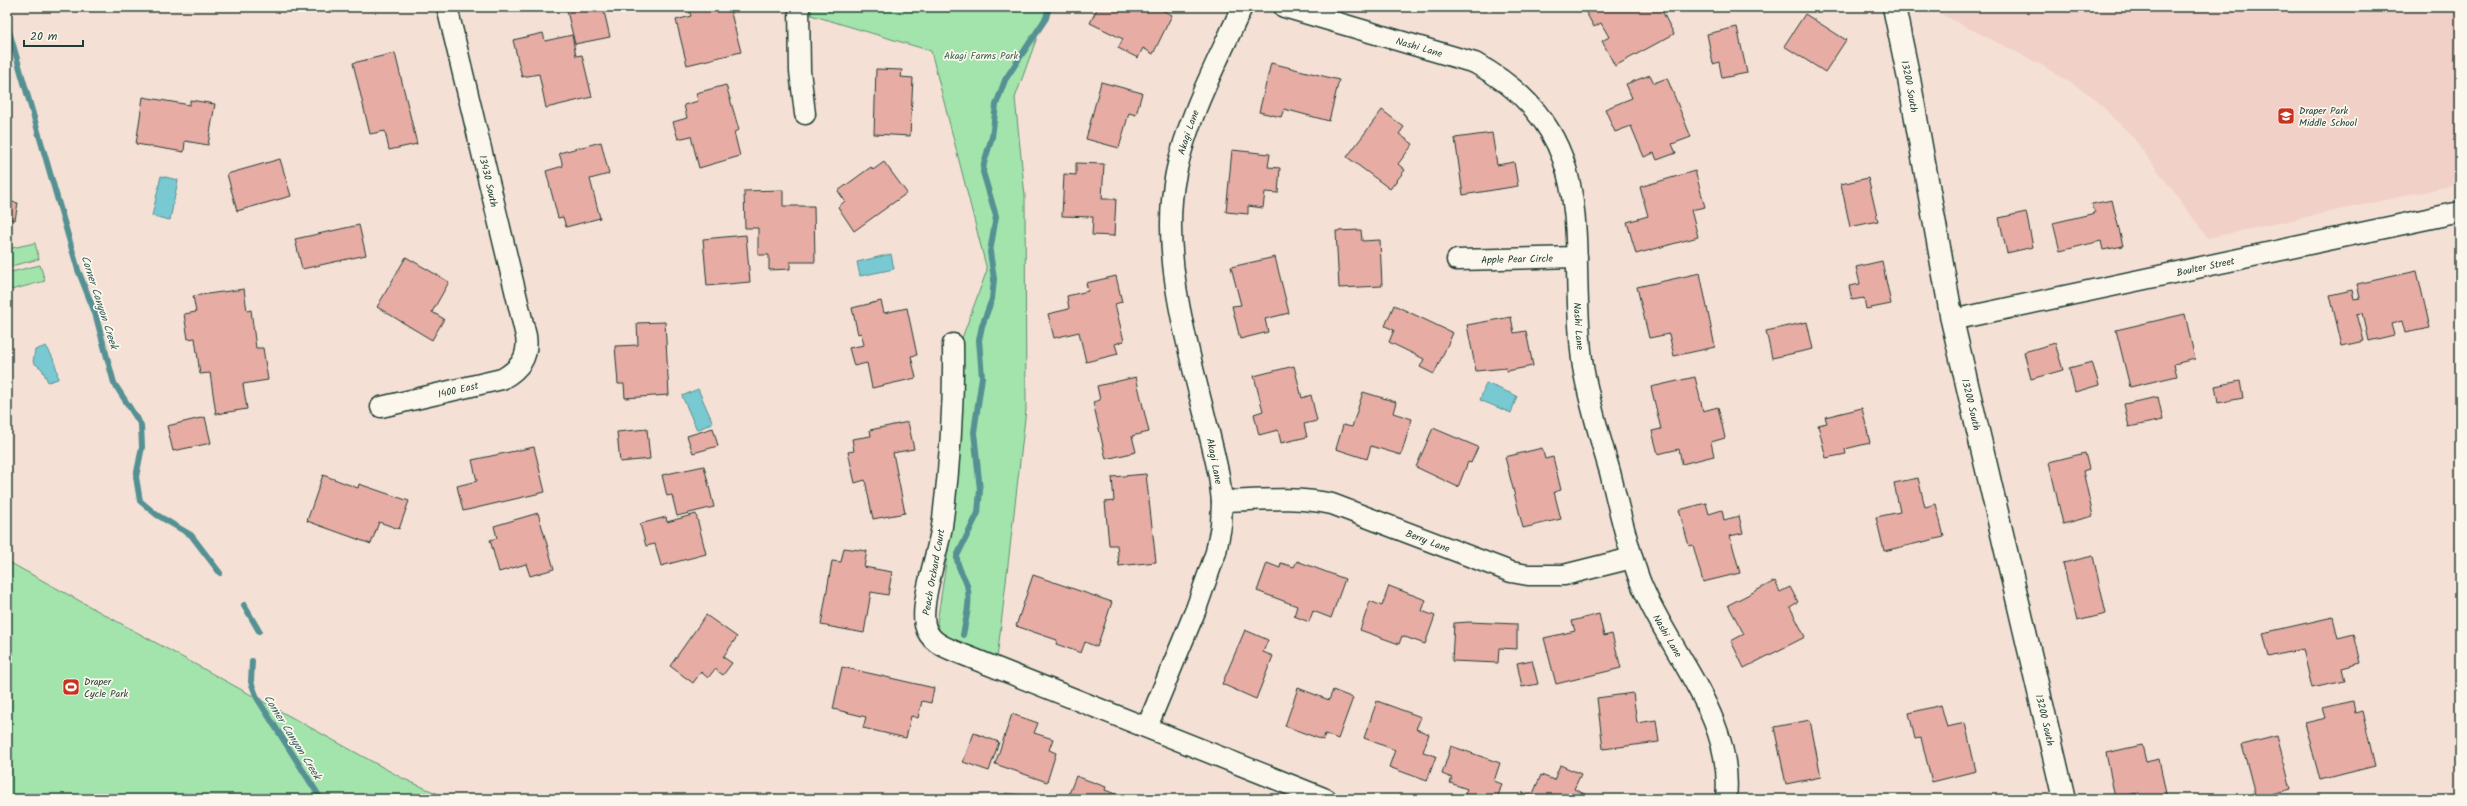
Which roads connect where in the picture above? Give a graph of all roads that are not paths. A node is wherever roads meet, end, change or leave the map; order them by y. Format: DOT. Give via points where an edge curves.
graph roads {
  1 [pos="447,7"];
  2 [pos="799,7"];
  3 [pos="1242,7"];
  4 [pos="1284,7"];
  5 [pos="1894,7"];
  6 [pos="804,114"];
  7 [pos="2460,212"];
  8 [pos="1576,257"];
  9 [pos="1457,260"];
  10 [pos="1952,320"];
  11 [pos="953,344"];
  12 [pos="526,355"];
  13 [pos="380,407"];
  14 [pos="1222,501"];
  15 [pos="1632,558"];
  16 [pos="1147,727"];
  17 [pos="1326,799"];
  18 [pos="1726,799"];
  19 [pos="2064,799"];
  1 -- 12 [label="street, 13430 South" via="526,336"];
  2 -- 6 [label="street" via="799,63"];
  3 -- 14 [label="street, Akagi Lane" via="1184,140 1171,209 1170,246 1175,282 1214,452"];
  4 -- 8 [label="street, Nashi Lane" via="1458,57 1490,72 1521,96 1549,131 1569,174 1574,200"];
  5 -- 10 [label="street, 13200 South"];
  7 -- 10 [label="street, Boulter Street"];
  8 -- 9 [label="street, Apple Pear Circle"];
  8 -- 15 [label="street, Nashi Lane" via="1578,319 1584,369"];
  10 -- 19 [label="street, 13200 South"];
  11 -- 16 [label="street, Peach Orchard Court" via="950,461 941,529 924,610 929,634 934,641 944,647"];
  12 -- 13 [label="street, 1400 East" via="513,373 502,379"];
  14 -- 15 [label="street, Berry Lane" via="1294,499 1332,504 1495,568 1528,575 1583,572"];
  14 -- 16 [label="street, Akagi Lane" via="1220,533 1208,576"];
  15 -- 18 [label="street, Nashi Lane" via="1650,604 1710,712 1720,736 1726,764"];
  16 -- 17 [label="street"];
}
